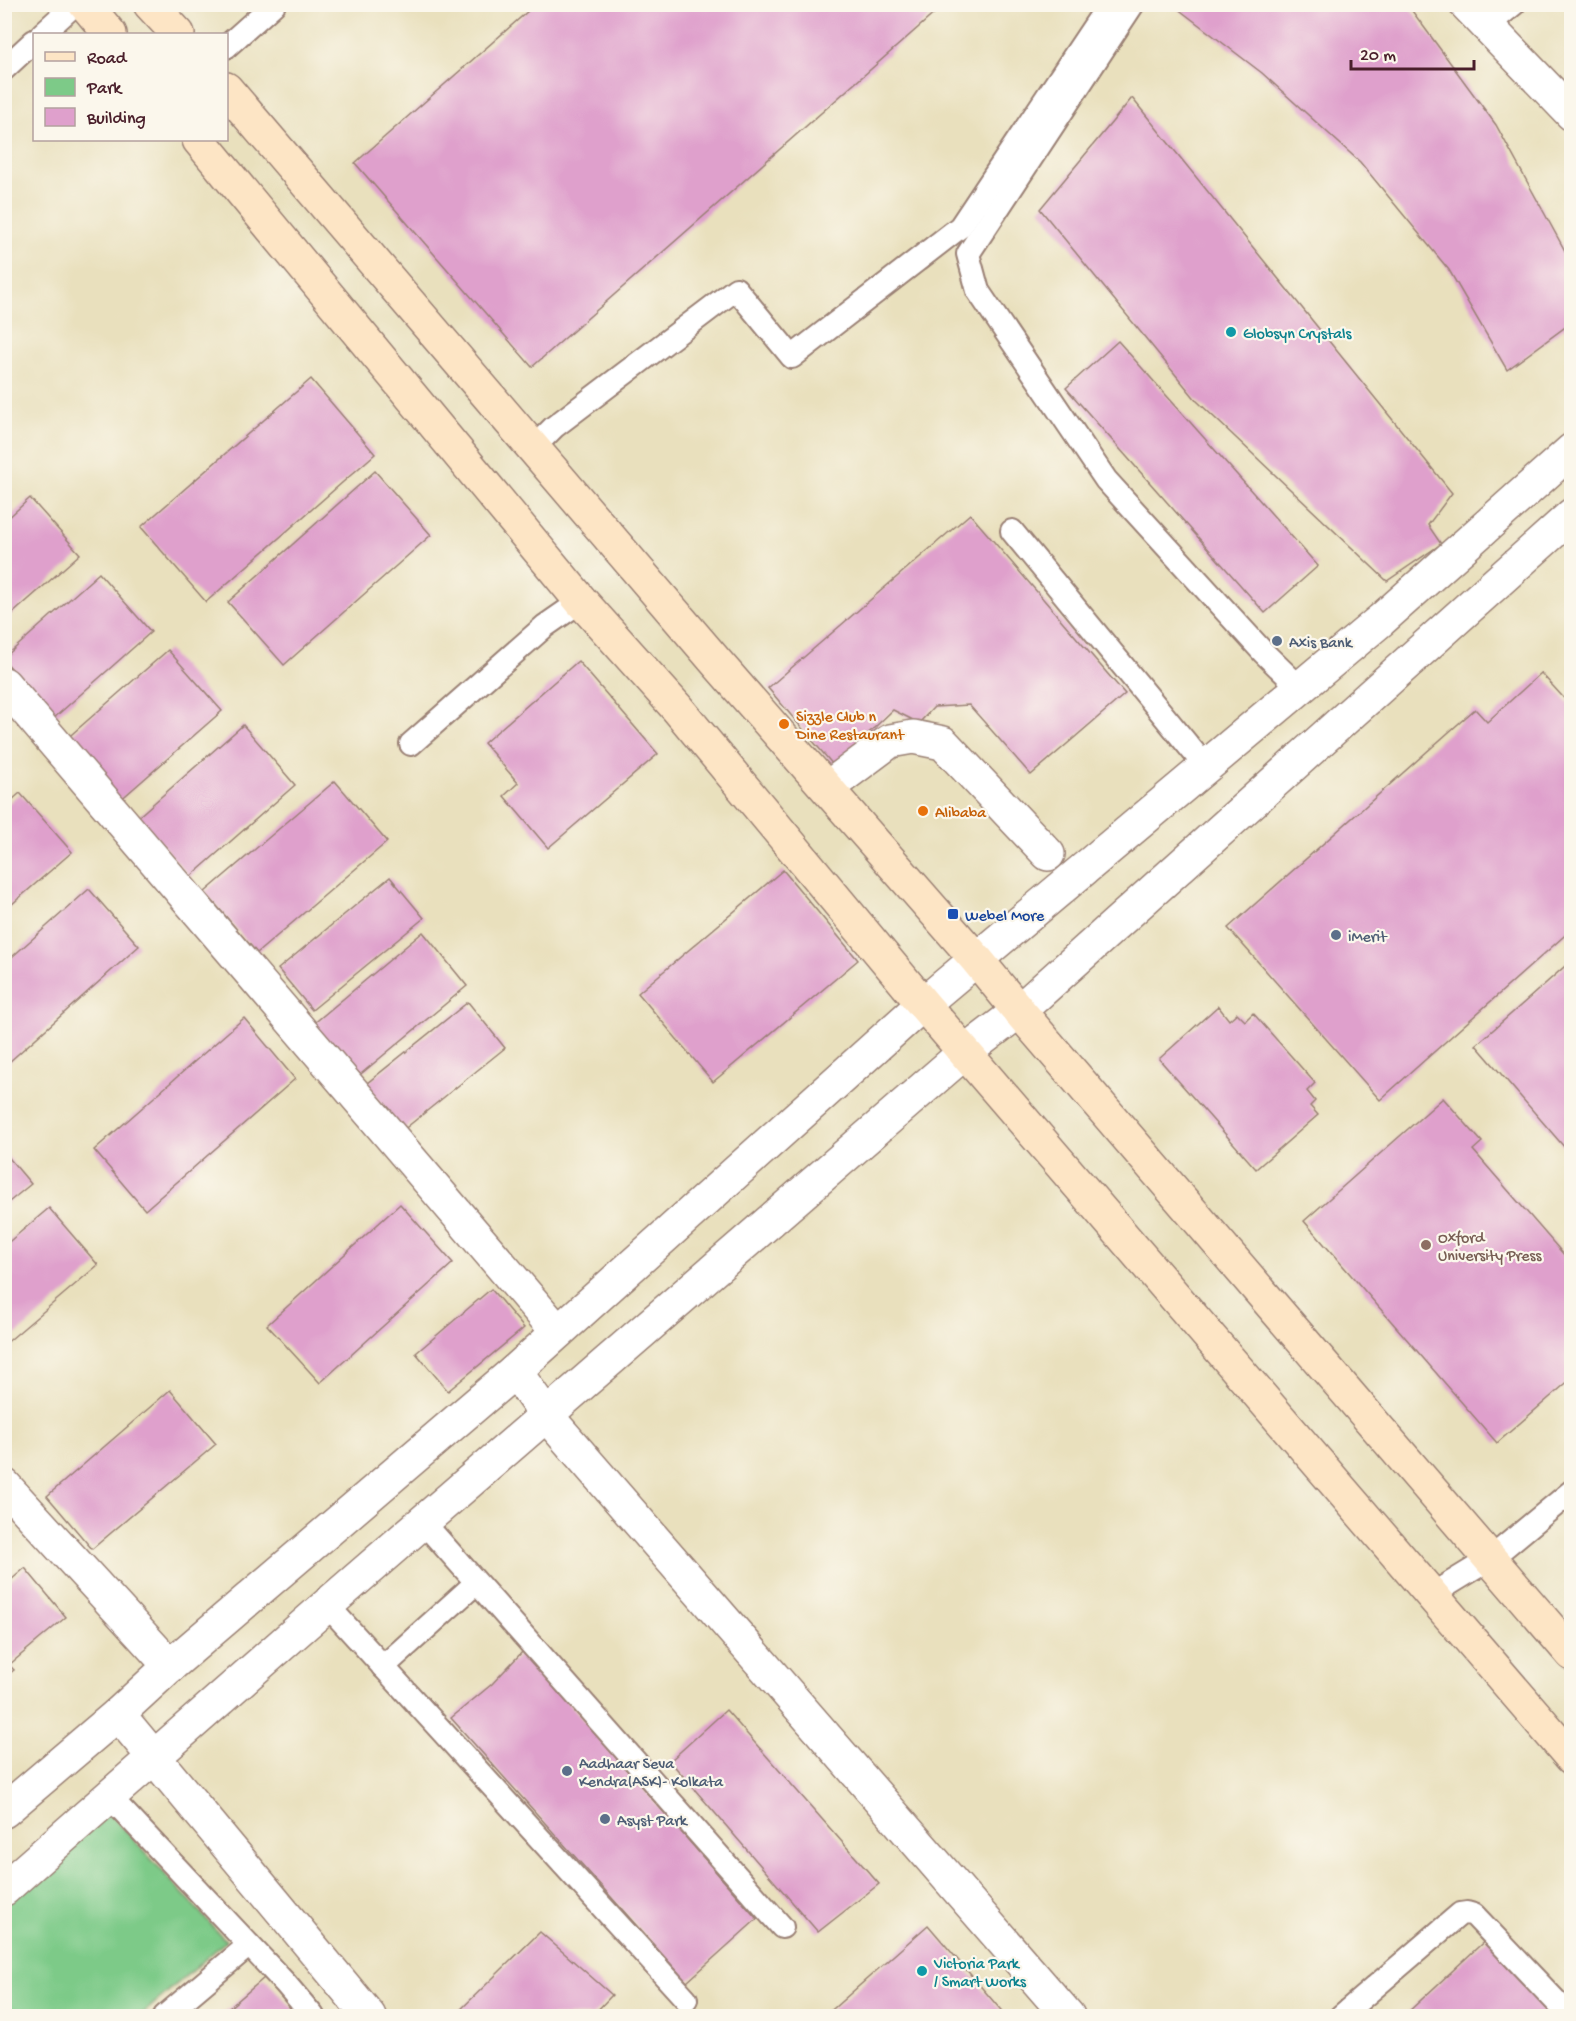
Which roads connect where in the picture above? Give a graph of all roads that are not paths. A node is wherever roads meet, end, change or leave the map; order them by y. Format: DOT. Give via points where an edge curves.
graph roads {
  1 [pos="75,4"];
  2 [pos="85,4"];
  3 [pos="150,4"];
  4 [pos="274,4"];
  5 [pos="1109,4"];
  6 [pos="1133,4"];
  7 [pos="1514,4"];
  8 [pos="1476,15"];
  9 [pos="43,33"];
  10 [pos="109,33"];
  11 [pos="177,33"];
  12 [pos="33,42"];
  13 [pos="228,45"];
  14 [pos="4,69"];
  15 [pos="228,91"];
  16 [pos="1572,114"];
  17 [pos="200,141"];
  18 [pos="534,447"];
  19 [pos="1572,450"];
  20 [pos="1572,515"];
  21 [pos="1012,531"];
  22 [pos="581,601"];
  23 [pos="4,684"];
  24 [pos="1300,688"];
  25 [pos="411,744"];
  26 [pos="1206,767"];
  27 [pos="827,788"];
  28 [pos="1048,854"];
  29 [pos="977,960"];
  30 [pos="923,1004"];
  31 [pos="1018,1011"];
  32 [pos="964,1053"];
  33 [pos="558,1332"];
  34 [pos="515,1371"];
  35 [pos="546,1415"];
  36 [pos="4,1485"];
  37 [pos="1572,1491"];
  38 [pos="423,1522"];
  39 [pos="1490,1559"];
  40 [pos="476,1583"];
  41 [pos="1431,1595"];
  42 [pos="327,1605"];
  43 [pos="1572,1654"];
  44 [pos="170,1666"];
  45 [pos="383,1667"];
  46 [pos="118,1714"];
  47 [pos="154,1757"];
  48 [pos="1572,1758"];
  49 [pos="109,1796"];
  50 [pos="4,1811"];
  51 [pos="4,1888"];
  52 [pos="782,1927"];
  53 [pos="249,1945"];
  54 [pos="686,1999"];
  55 [pos="165,2016"];
  56 [pos="314,2016"];
  57 [pos="369,2016"];
  58 [pos="1068,2016"];
  59 [pos="1341,2016"];
  60 [pos="1570,2016"];
  1 -- 9 [label="lane"];
  2 -- 10 [label="main road"];
  3 -- 11 [label="main road"];
  4 -- 13 [label="lane"];
  5 -- 18 [label="lane" via="960,227 792,357 735,289 554,427"];
  6 -- 24 [label="lane" via="968,254 978,291 1106,480"];
  7 -- 8 [label="lane"];
  8 -- 16 [label="street"];
  12 -- 14 [label="lane"];
  15 -- 18 [label="main road"];
  17 -- 22 [label="main road"];
  18 -- 27 [label="main road"];
  19 -- 24 [label="street"];
  20 -- 31 [label="street"];
  21 -- 26 [label="lane"];
  22 -- 25 [label="lane" via="545,626"];
  22 -- 30 [label="main road" via="677,708"];
  23 -- 33 [label="street"];
  24 -- 26 [label="street"];
  26 -- 29 [label="street"];
  27 -- 28 [label="street" via="890,741 913,737 943,743"];
  27 -- 29 [label="main road"];
  29 -- 30 [label="street"];
  29 -- 31 [label="main road"];
  30 -- 32 [label="main road"];
  30 -- 33 [label="street"];
  31 -- 32 [label="street"];
  31 -- 39 [label="main road"];
  32 -- 35 [label="street"];
  32 -- 41 [label="main road"];
  33 -- 34 [label="street"];
  34 -- 35 [label="street"];
  34 -- 44 [label="street"];
  35 -- 38 [label="street"];
  35 -- 58 [label="street"];
  36 -- 44 [label="street"];
  37 -- 39 [label="lane"];
  38 -- 40 [label="lane"];
  38 -- 42 [label="street"];
  39 -- 41 [label="lane"];
  39 -- 43 [label="main road"];
  40 -- 45 [label="lane"];
  40 -- 52 [label="lane"];
  41 -- 48 [label="main road"];
  42 -- 45 [label="lane"];
  42 -- 47 [label="street"];
  44 -- 46 [label="street"];
  45 -- 54 [label="lane"];
  46 -- 47 [label="street"];
  46 -- 50 [label="street"];
  47 -- 49 [label="street"];
  47 -- 57 [label="street"];
  49 -- 51 [label="street"];
  49 -- 53 [label="lane"];
  53 -- 55 [label="lane"];
  53 -- 56 [label="lane"];
  59 -- 60 [label="lane" via="1460,1914 1467,1913 1474,1915"];
}
